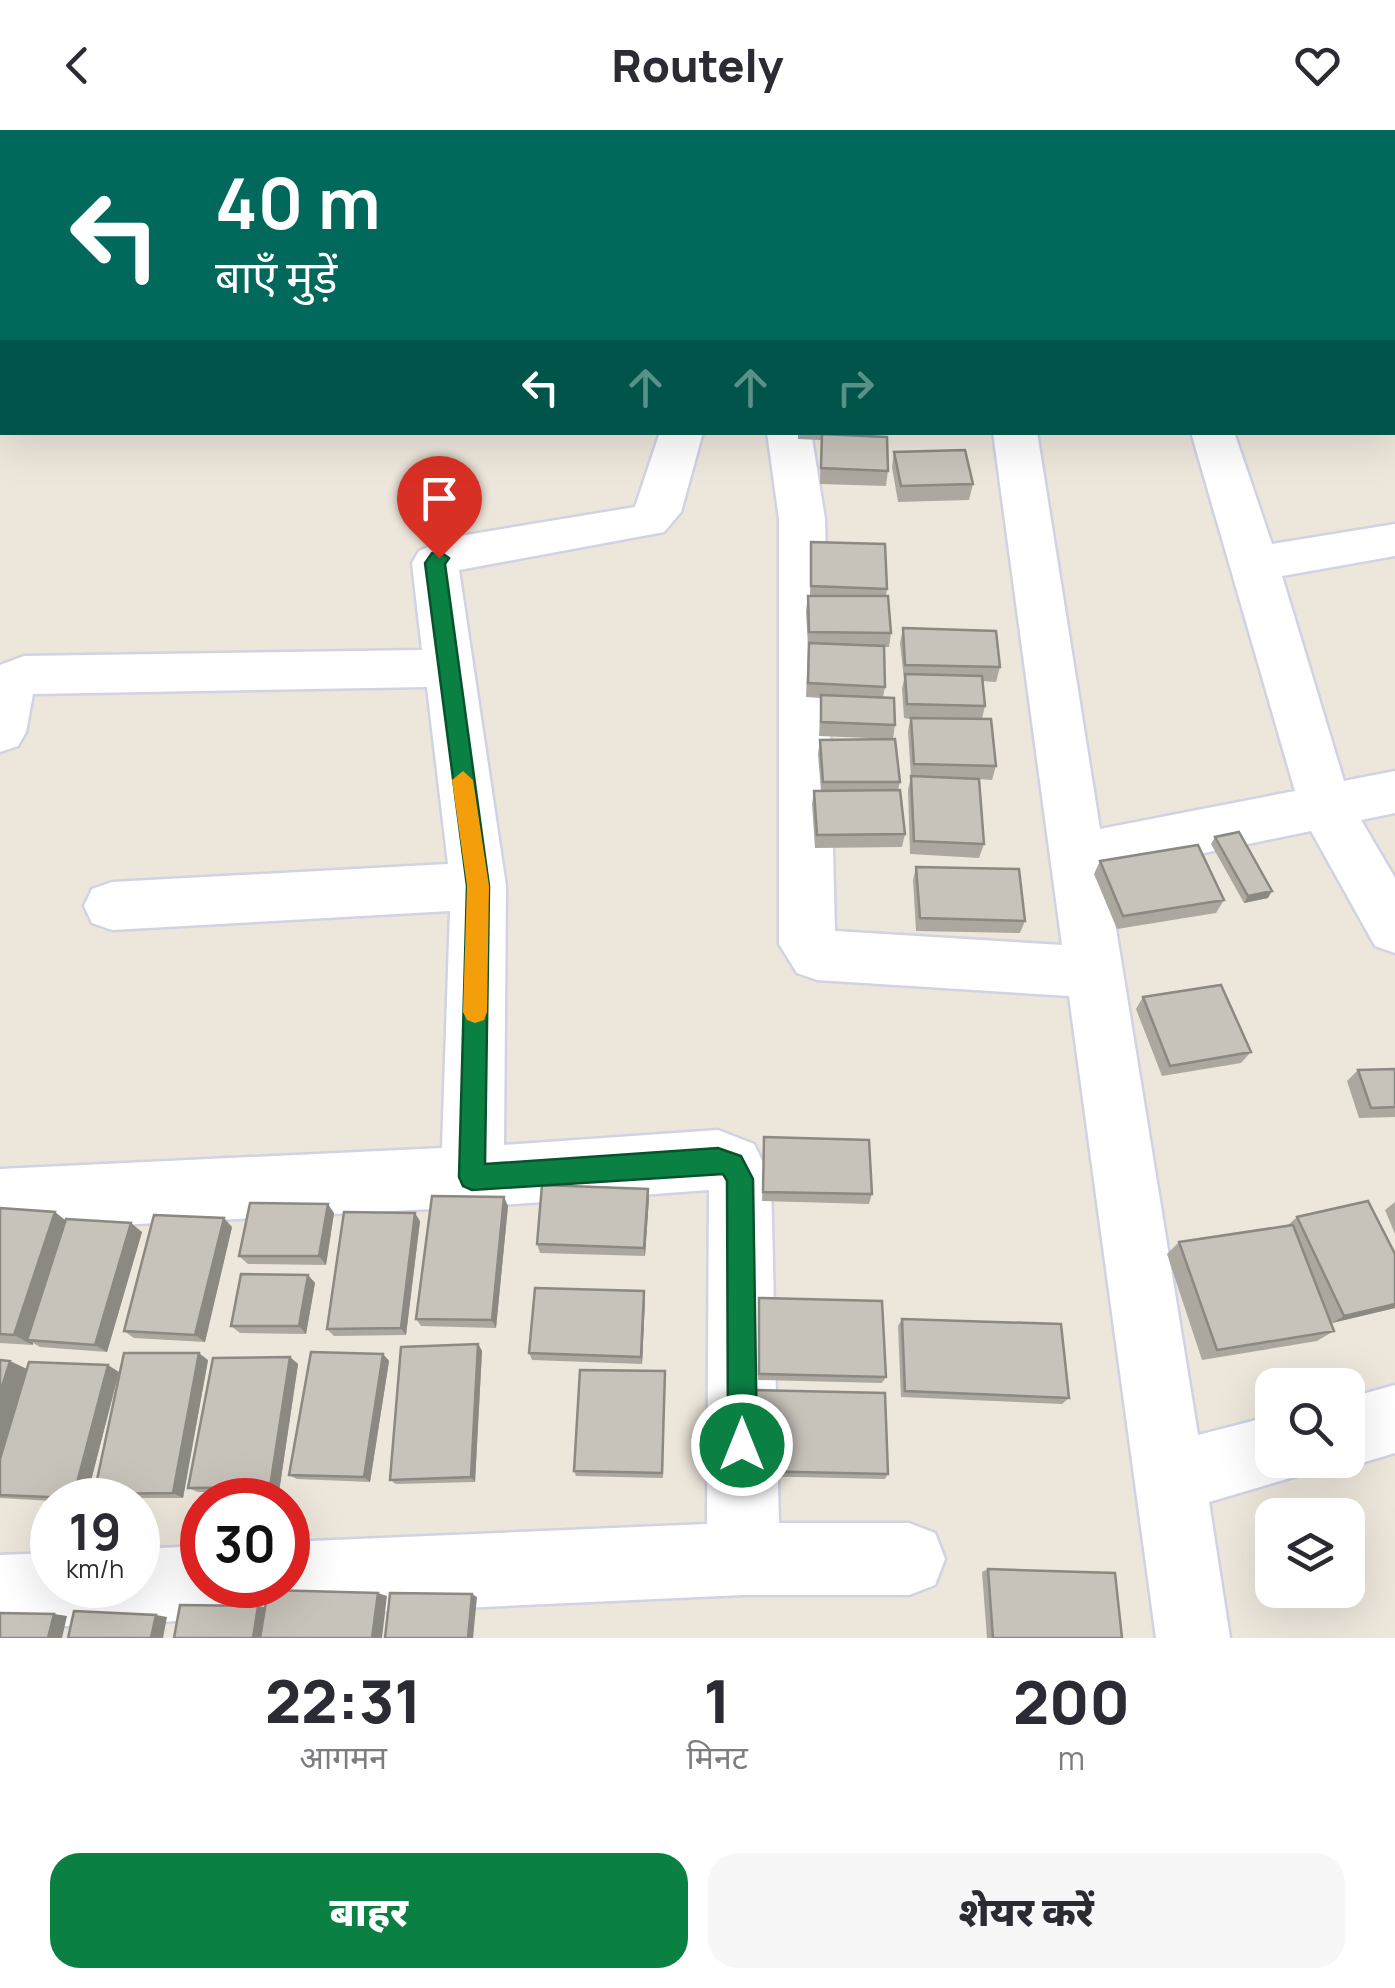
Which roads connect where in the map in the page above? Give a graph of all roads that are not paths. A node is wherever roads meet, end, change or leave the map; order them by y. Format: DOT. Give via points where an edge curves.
graph roads {
  1 [pos="681,435"];
  2 [pos="789,435"];
  3 [pos="1016,435"];
  4 [pos="1213,435"];
  5 [pos="1395,540"];
  6 [pos="1255,564"];
  7 [pos="447,668"];
  8 [pos="0,732"];
  9 [pos="1395,792"];
  10 [pos="1326,808"];
  11 [pos="1080,856"];
  12 [pos="478,886"];
  13 [pos="112,906"];
  14 [pos="1395,929"];
  15 [pos="1092,972"];
  16 [pos="472,1177"];
  17 [pos="0,1200"];
  18 [pos="1395,1419"];
  19 [pos="1365,1427"];
  20 [pos="1255,1455"];
  21 [pos="1167,1478"];
  22 [pos="744,1559"];
  23 [pos="909,1559"];
  24 [pos="310,1578"];
  25 [pos="180,1584"];
  26 [pos="0,1592"];
  27 [pos="1192,1638"];
  1 -- 7 [label="street" via="658,512 648,521 439,558"];
  2 -- 15 [label="street" via="802,519 806,944 818,955"];
  3 -- 11 [label="street"];
  4 -- 6 [label="street"];
  5 -- 6 [label="street"];
  6 -- 10 [label="street"];
  7 -- 8 [label="street" via="24,674 12,681"];
  7 -- 12 [label="street"];
  9 -- 10 [label="street"];
  10 -- 11 [label="street"];
  10 -- 14 [label="street"];
  11 -- 15 [label="street"];
  12 -- 13 [label="street"];
  12 -- 16 [label="street"];
  15 -- 21 [label="street"];
  16 -- 17 [label="street"];
  16 -- 22 [label="street" via="718,1160 732,1165 740,1179"];
  18 -- 19 [label="street"];
  20 -- 21 [label="street"];
  21 -- 27 [label="street"];
  22 -- 23 [label="street"];
  22 -- 24 [label="street"];
  25 -- 26 [label="street"];
}
